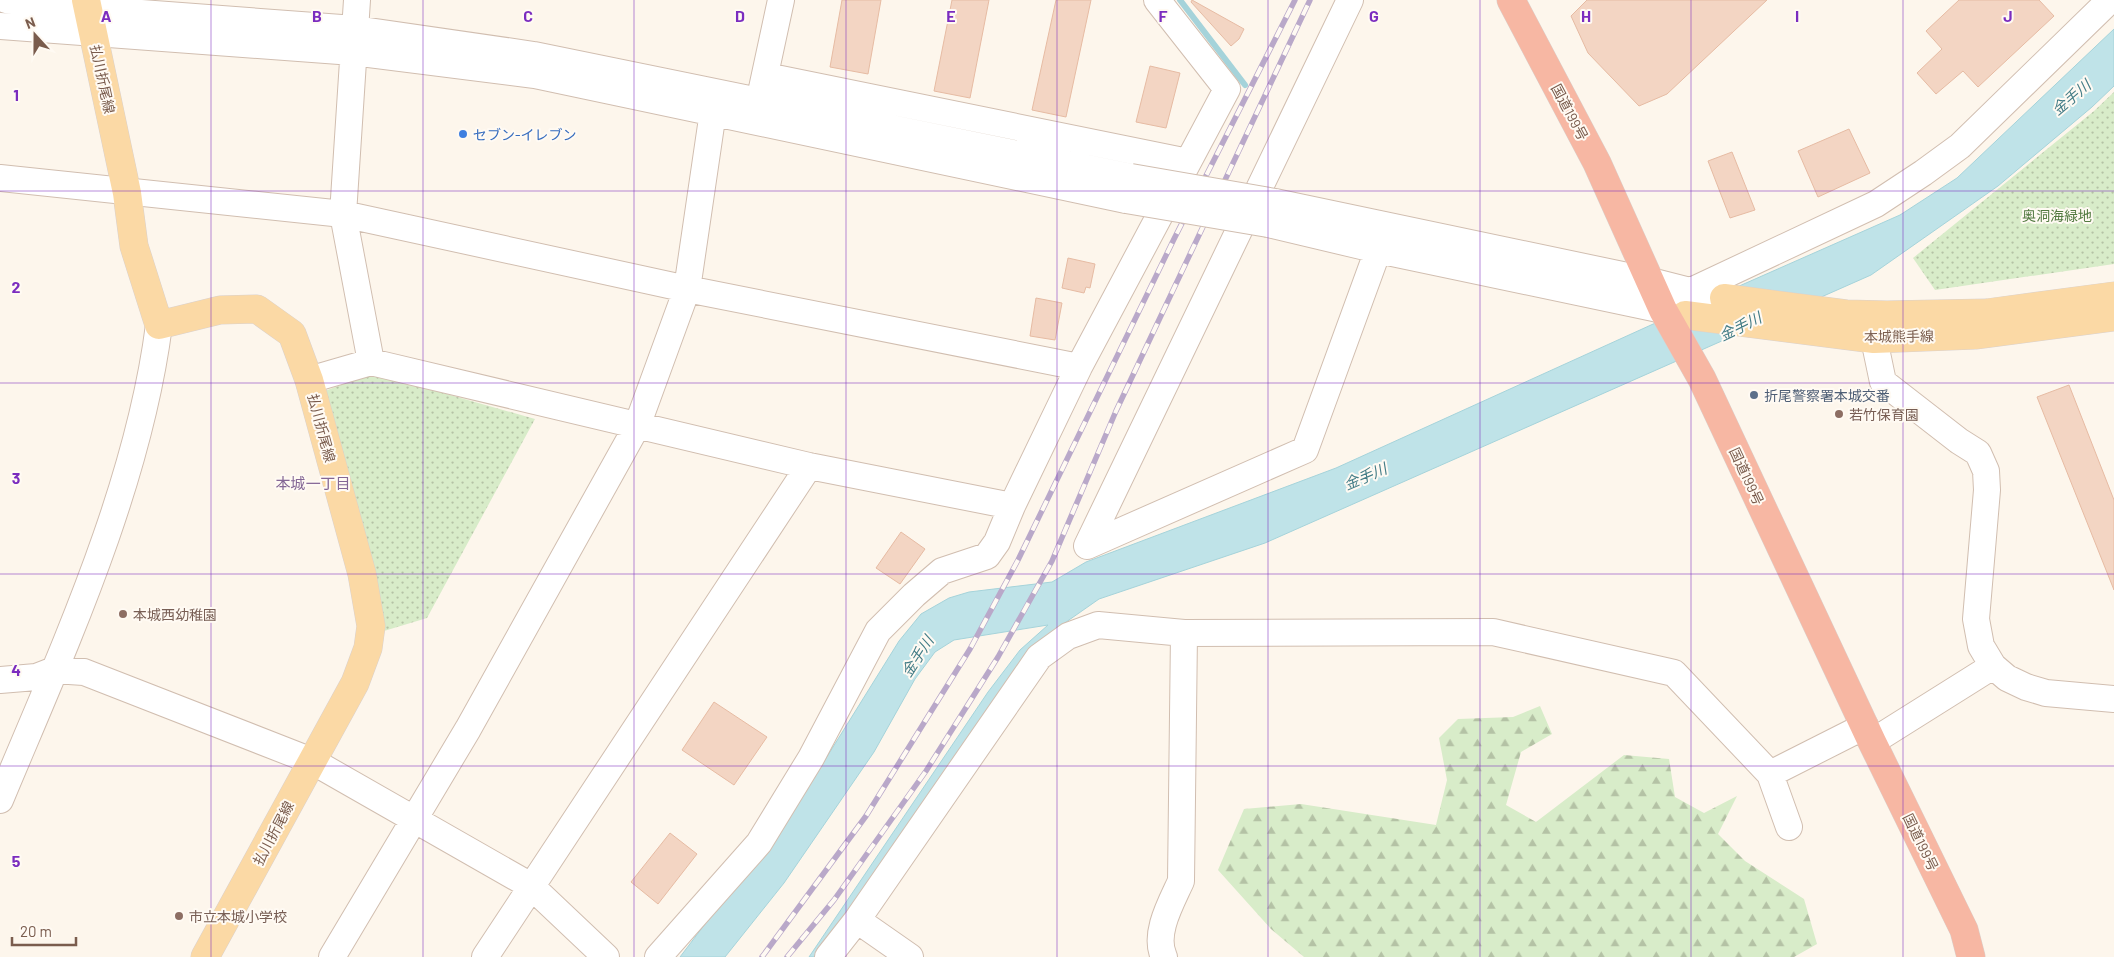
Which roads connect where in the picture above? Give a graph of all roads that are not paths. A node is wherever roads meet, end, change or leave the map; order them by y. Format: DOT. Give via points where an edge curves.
graph roads {
  1 [pos="6,0"];
  2 [pos="357,0"];
  3 [pos="781,0"];
  4 [pos="1157,0"];
  5 [pos="1350,0"];
  6 [pos="1511,0"];
  7 [pos="2110,0"];
  8 [pos="89,13"];
  9 [pos="0,26"];
  10 [pos="354,40"];
  11 [pos="766,76"];
  12 [pos="759,101"];
  13 [pos="715,104"];
  14 [pos="1188,162"];
  15 [pos="0,178"];
  16 [pos="1129,189"];
  17 [pos="127,193"];
  18 [pos="1272,213"];
  19 [pos="342,214"];
  20 [pos="1378,250"];
  21 [pos="1650,281"];
  22 [pos="687,289"];
  23 [pos="2114,296"];
  24 [pos="1724,298"];
  25 [pos="1679,306"];
  26 [pos="2114,317"];
  27 [pos="1817,321"];
  28 [pos="159,325"];
  29 [pos="1874,339"];
  30 [pos="371,362"];
  31 [pos="1079,367"];
  32 [pos="309,380"];
  33 [pos="637,426"];
  34 [pos="809,466"];
  35 [pos="1012,506"];
  36 [pos="1184,633"];
  37 [pos="1993,666"];
  38 [pos="54,670"];
  39 [pos="0,680"];
  40 [pos="2114,699"];
  41 [pos="1869,734"];
  42 [pos="312,761"];
  43 [pos="1770,774"];
  44 [pos="0,800"];
  45 [pos="413,821"];
  46 [pos="1789,827"];
  47 [pos="531,886"];
  48 [pos="857,920"];
  49 [pos="206,957"];
  50 [pos="332,957"];
  51 [pos="485,957"];
  52 [pos="606,957"];
  53 [pos="658,957"];
  54 [pos="828,957"];
  55 [pos="910,957"];
  56 [pos="1164,957"];
  57 [pos="1971,957"];
  1 -- 8 [label="street"];
  2 -- 10 [label="street"];
  3 -- 11 [label="street"];
  4 -- 14 [label="street" via="1227,89"];
  5 -- 20 [label="street" via="1086,546 1304,450"];
  6 -- 21 [label="highway, 国道199号" via="1596,163"];
  7 -- 25 [label="street" via="1960,146 1923,174 1876,204"];
  8 -- 9 [label="street"];
  8 -- 10 [label="street"];
  8 -- 17 [label="main road, 払川折尾線"];
  10 -- 13 [label="street" via="534,56"];
  10 -- 19 [label="street"];
  11 -- 12 [label="street"];
  11 -- 14 [label="street"];
  12 -- 13 [label="street"];
  12 -- 16 [label="street"];
  13 -- 16 [label="street"];
  13 -- 22 [label="street"];
  14 -- 31 [label="street"];
  15 -- 17 [label="street"];
  16 -- 18 [label="street, bridge"];
  17 -- 19 [label="street"];
  17 -- 28 [label="main road, 払川折尾線" via="134,246"];
  18 -- 20 [label="street"];
  18 -- 21 [label="street"];
  19 -- 22 [label="street"];
  19 -- 30 [label="street"];
  20 -- 25 [label="street"];
  21 -- 25 [label="highway, 国道199号"];
  22 -- 31 [label="street"];
  22 -- 33 [label="street"];
  23 -- 27 [label="main road, 本城熊手線" via="1987,313 1846,314"];
  24 -- 25 [label="street"];
  24 -- 27 [label="main road, 本城熊手線"];
  25 -- 27 [label="main road, 本城熊手線"];
  25 -- 41 [label="highway, 国道199号" via="1702,379"];
  26 -- 29 [label="main road, 本城熊手線" via="1975,335"];
  27 -- 29 [label="main road, 本城熊手線"];
  28 -- 32 [label="main road, 払川折尾線" via="220,310 257,309 292,334"];
  28 -- 38 [label="street" via="152,375 122,492"];
  29 -- 37 [label="street" via="1882,382 1978,453 1986,471 1976,619 1981,646"];
  30 -- 32 [label="street"];
  30 -- 33 [label="street"];
  31 -- 35 [label="street"];
  32 -- 42 [label="main road, 払川折尾線" via="362,574 371,626 368,648 355,683"];
  33 -- 34 [label="street"];
  33 -- 45 [label="street"];
  34 -- 35 [label="street"];
  34 -- 47 [label="street"];
  35 -- 53 [label="street" via="997,542 987,556 942,571 878,631 811,758 759,843"];
  36 -- 43 [label="street" via="1493,632 1674,673"];
  36 -- 48 [label="street" via="1098,625 1068,636 1039,657"];
  36 -- 56 [label="street" via="1181,881 1165,918 1160,948"];
  37 -- 40 [label="street" via="2007,678 2046,693"];
  37 -- 41 [label="street"];
  38 -- 39 [label="street" via="36,677"];
  38 -- 42 [label="street" via="84,672"];
  38 -- 44 [label="street"];
  41 -- 43 [label="street"];
  41 -- 57 [label="highway, 国道199号" via="1964,930"];
  42 -- 45 [label="street"];
  42 -- 49 [label="main road, 払川折尾線"];
  43 -- 46 [label="street"];
  45 -- 47 [label="street"];
  45 -- 50 [label="street"];
  47 -- 51 [label="street"];
  47 -- 52 [label="street"];
  48 -- 54 [label="street"];
  48 -- 55 [label="street"];
}
